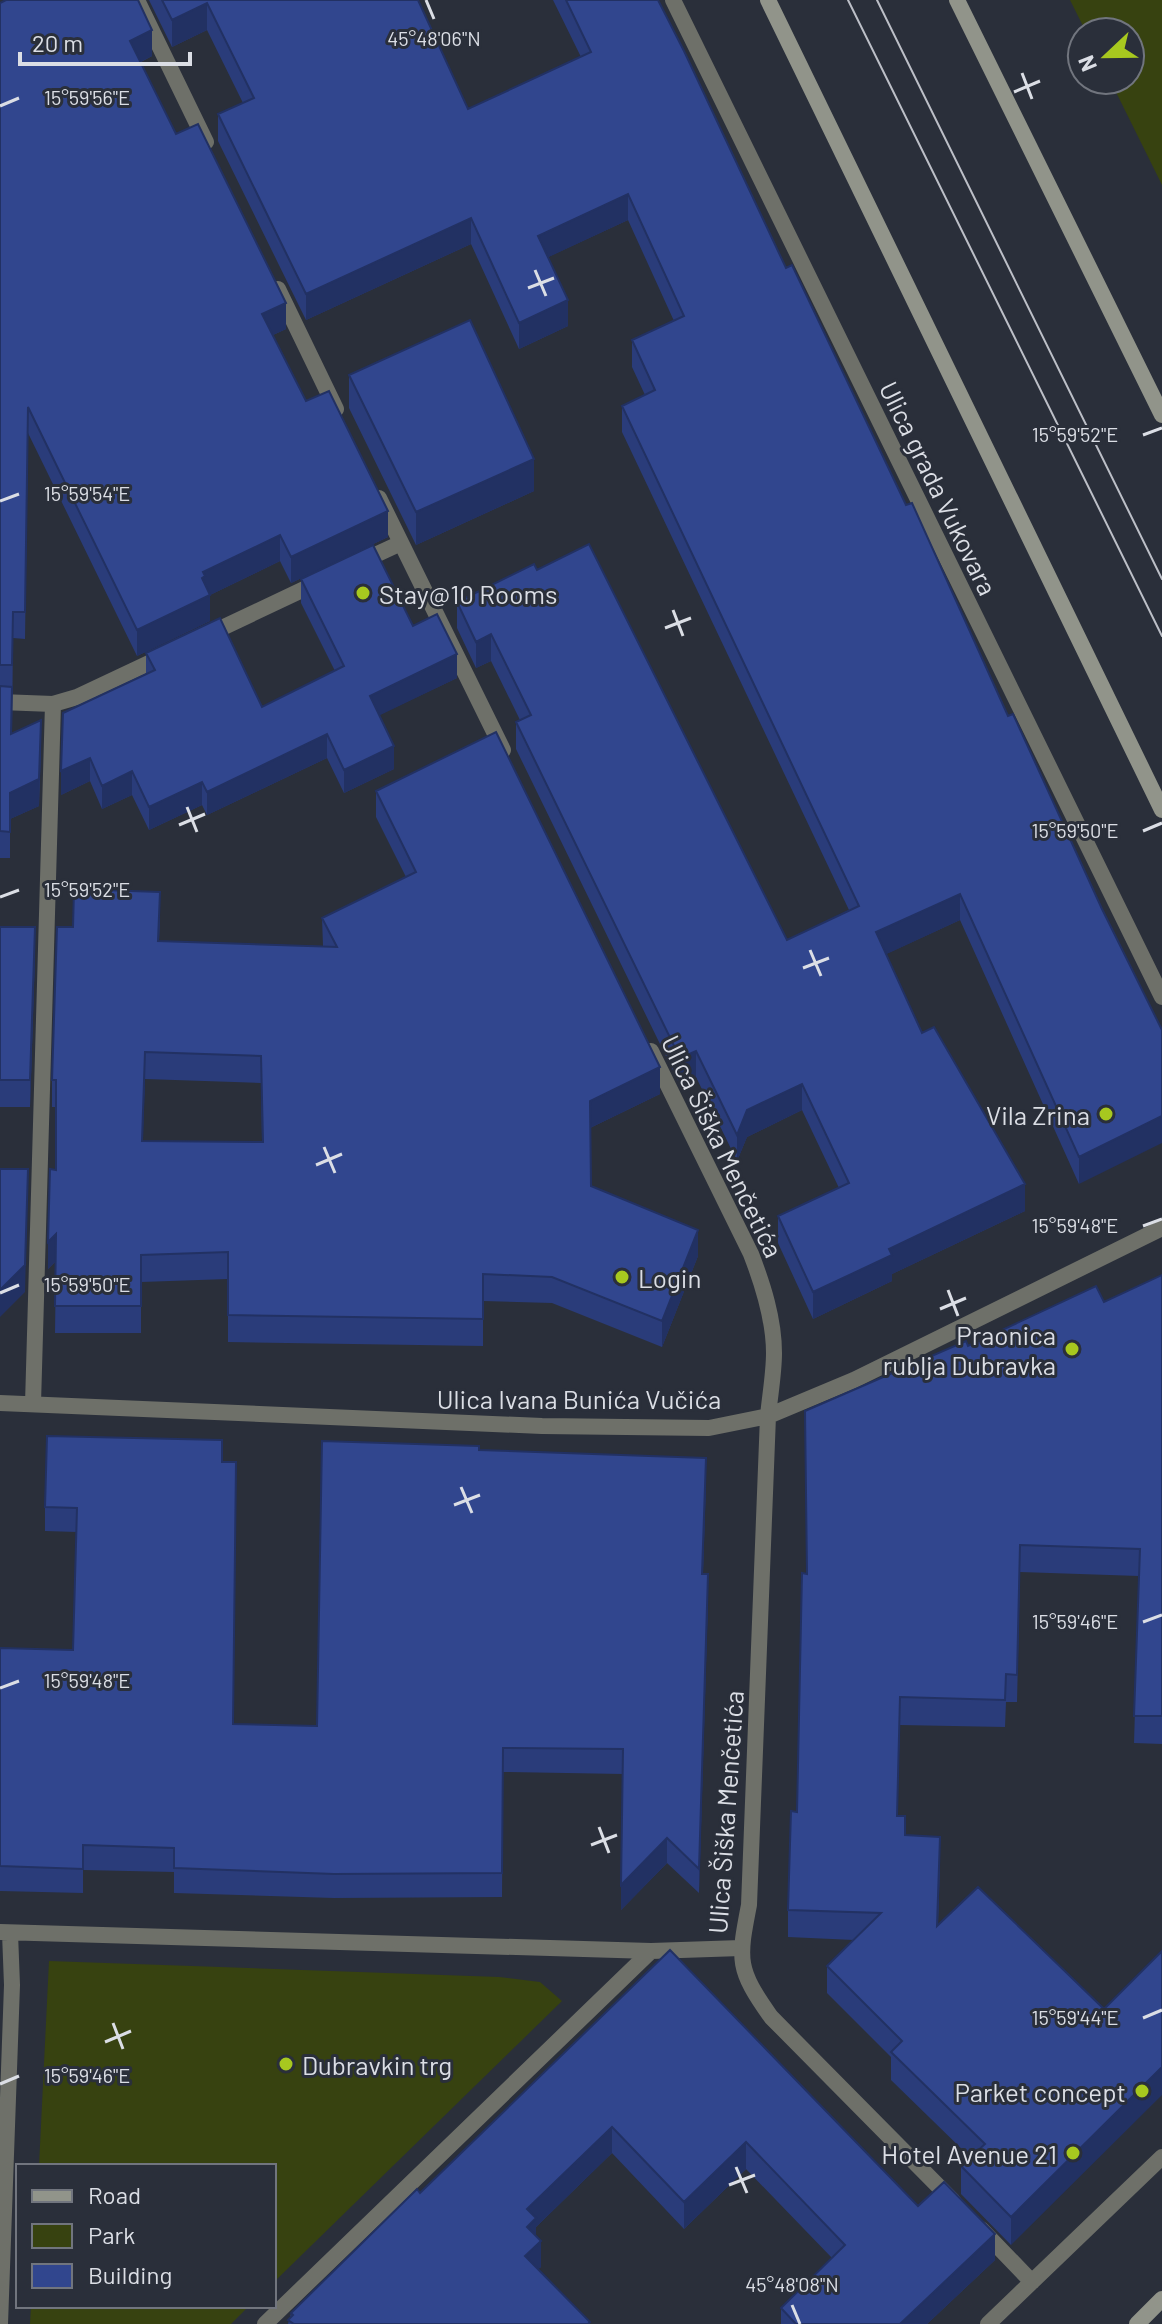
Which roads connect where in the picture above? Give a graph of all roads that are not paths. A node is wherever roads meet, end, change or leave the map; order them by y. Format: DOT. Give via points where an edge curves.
graph roads {
  1 [pos="137,0"];
  2 [pos="673,0"];
  3 [pos="768,0"];
  4 [pos="957,0"];
  5 [pos="213,157"];
  6 [pos="269,271"];
  7 [pos="1162,415"];
  8 [pos="345,428"];
  9 [pos="373,485"];
  10 [pos="401,543"];
  11 [pos="0,702"];
  12 [pos="53,704"];
  13 [pos="513,770"];
  14 [pos="1162,810"];
  15 [pos="1162,997"];
  16 [pos="646,1041"];
  17 [pos="1162,1228"];
  18 [pos="0,1403"];
  19 [pos="33,1404"];
  20 [pos="768,1416"];
  21 [pos="5,1933"];
  22 [pos="741,1948"];
  23 [pos="651,1951"];
  24 [pos="1162,2157"];
  25 [pos="1032,2282"];
  26 [pos="1162,2299"];
  27 [pos="0,2324"];
  28 [pos="265,2324"];
  29 [pos="988,2324"];
  30 [pos="1137,2324"];
  1 -- 5 [label="street"];
  2 -- 15 [label="street, Ulica grada Vukovara"];
  3 -- 14 [label="main road"];
  4 -- 7 [label="main road"];
  6 -- 8 [label="street"];
  9 -- 10 [label="street"];
  10 -- 12 [label="street"];
  10 -- 13 [label="street"];
  11 -- 12 [label="street"];
  12 -- 19 [label="street"];
  16 -- 20 [label="street, Ulica Šiška Menčetića" via="763,1284 774,1353"];
  17 -- 20 [label="street, Ulica Ivana Bunića Vučića" via="854,1380"];
  18 -- 19 [label="street, Ulica Ivana Bunića Vučića"];
  19 -- 20 [label="street, Ulica Ivana Bunića Vučića" via="542,1426 709,1428"];
  20 -- 22 [label="street, Ulica Šiška Menčetića" via="749,1905"];
  21 -- 23 [label="street"];
  21 -- 27 [label="street" via="12,1985"];
  22 -- 23 [label="street"];
  22 -- 25 [label="street" via="743,1970 771,2017"];
  23 -- 28 [label="street"];
  24 -- 25 [label="street"];
  25 -- 29 [label="street"];
  26 -- 30 [label="main road"];
}
